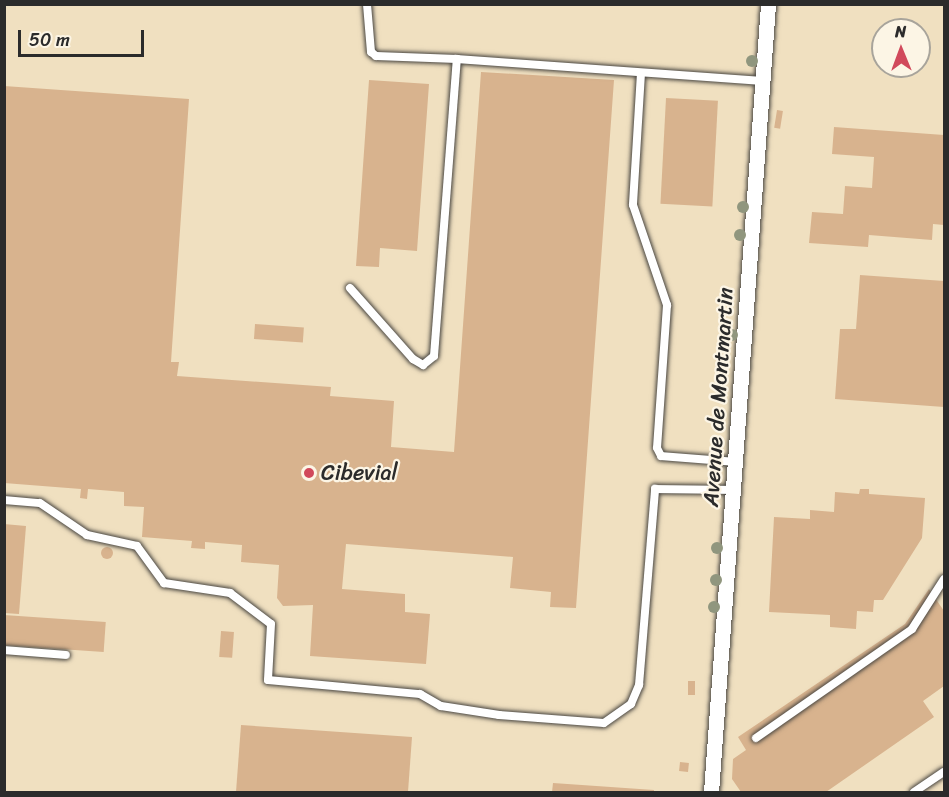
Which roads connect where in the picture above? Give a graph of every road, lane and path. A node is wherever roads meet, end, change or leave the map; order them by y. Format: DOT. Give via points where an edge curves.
graph roads {
  1 [pos="368,4"];
  2 [pos="768,4"];
  3 [pos="457,59"];
  4 [pos="641,73"];
  5 [pos="762,81"];
  6 [pos="350,288"];
  7 [pos="736,462"];
  8 [pos="734,490"];
  9 [pos="4,500"];
  10 [pos="945,579"];
  11 [pos="4,650"];
  12 [pos="66,655"];
  13 [pos="756,738"];
  14 [pos="945,772"];
  15 [pos="711,792"];
  16 [pos="914,792"];
  1 -- 3 [label="lane" via="371,52 376,56"];
  2 -- 5 [label="street, Avenue de Montmartin"];
  3 -- 4 [label="lane"];
  3 -- 6 [label="lane" via="434,356 423,364 413,358"];
  4 -- 5 [label="lane"];
  4 -- 7 [label="lane" via="633,205 667,305 657,448 661,456"];
  5 -- 7 [label="street, Avenue de Montmartin"];
  7 -- 8 [label="street, Avenue de Montmartin"];
  8 -- 9 [label="lane" via="655,489 639,686 631,704 604,723 498,715 441,706 420,693 268,680 272,624 230,592 164,583 137,546 87,535 40,503"];
  8 -- 15 [label="street, Avenue de Montmartin"];
  10 -- 13 [label="lane" via="912,629"];
  11 -- 12 [label="lane"];
  14 -- 16 [label="lane"];
}
